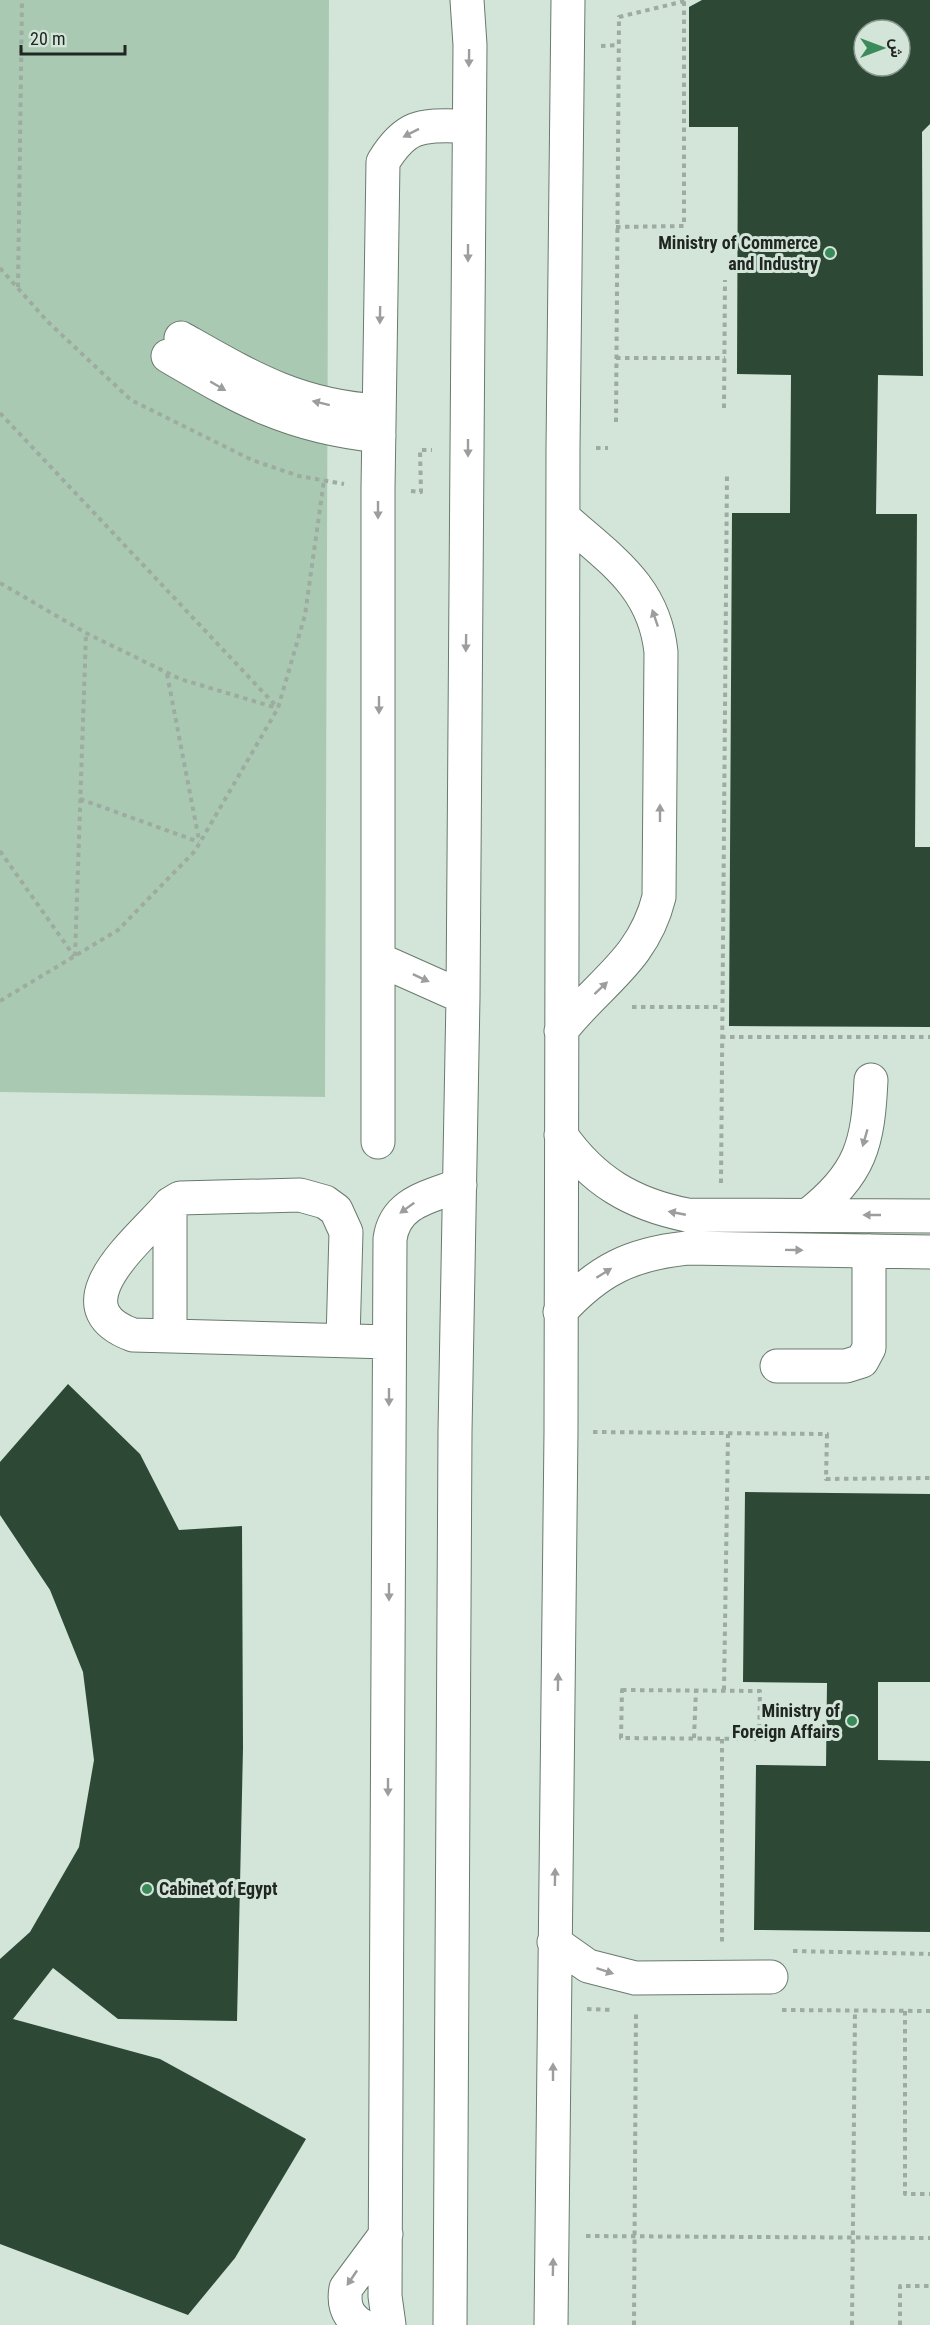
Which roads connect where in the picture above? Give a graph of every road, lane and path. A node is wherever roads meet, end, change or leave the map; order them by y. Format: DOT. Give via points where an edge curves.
graph roads {
  1 [pos="22,0"];
  2 [pos="467,0"];
  3 [pos="568,0"];
  4 [pos="686,1"];
  5 [pos="468,126"];
  6 [pos="616,227"];
  7 [pos="725,279"];
  8 [pos="18,288"];
  9 [pos="174,347"];
  10 [pos="616,358"];
  11 [pos="725,358"];
  12 [pos="724,408"];
  13 [pos="0,413"];
  14 [pos="616,422"];
  15 [pos="379,423"];
  16 [pos="727,472"];
  17 [pos="324,480"];
  18 [pos="563,517"];
  19 [pos="0,583"];
  20 [pos="86,633"];
  21 [pos="167,673"];
  22 [pos="278,708"];
  23 [pos="80,799"];
  24 [pos="200,842"];
  25 [pos="0,851"];
  26 [pos="75,957"];
  27 [pos="380,960"];
  28 [pos="463,997"];
  29 [pos="0,1001"];
  30 [pos="721,1007"];
  31 [pos="571,1019"];
  32 [pos="721,1037"];
  33 [pos="930,1037"];
  34 [pos="871,1080"];
  35 [pos="561,1135"];
  36 [pos="378,1142"];
  37 [pos="460,1185"];
  38 [pos="170,1204"];
  39 [pos="721,1215"];
  40 [pos="808,1215"];
  41 [pos="930,1216"];
  42 [pos="869,1251"];
  43 [pos="930,1252"];
  44 [pos="560,1312"];
  45 [pos="170,1336"];
  46 [pos="343,1340"];
  47 [pos="389,1342"];
  48 [pos="777,1366"];
  49 [pos="561,1432"];
  50 [pos="728,1434"];
  51 [pos="930,1478"];
  52 [pos="696,1690"];
  53 [pos="724,1690"];
  54 [pos="694,1738"];
  55 [pos="722,1738"];
  56 [pos="554,1942"];
  57 [pos="722,1950"];
  58 [pos="791,1951"];
  59 [pos="930,1954"];
  60 [pos="771,1977"];
  61 [pos="636,2010"];
  62 [pos="855,2011"];
  63 [pos="905,2011"];
  64 [pos="930,2194"];
  65 [pos="387,2234"];
  66 [pos="553,2235"];
  67 [pos="635,2236"];
  68 [pos="853,2237"];
  69 [pos="930,2238"];
  70 [pos="930,2286"];
  71 [pos="362,2325"];
  72 [pos="389,2325"];
  73 [pos="450,2325"];
  74 [pos="551,2325"];
  75 [pos="634,2325"];
  76 [pos="852,2325"];
  77 [pos="900,2325"];
  1 -- 8 [label="path"];
  2 -- 5 [label="street, one-way"];
  3 -- 18 [label="street"];
  4 -- 6 [label="path" via="619,17"];
  4 -- 6 [label="path" via="684,226"];
  5 -- 15 [label="street, one-way" via="417,128 396,141 383,162"];
  5 -- 28 [label="street, one-way"];
  6 -- 10 [label="path"];
  7 -- 11 [label="path"];
  9 -- 15 [label="street" via="280,390"];
  10 -- 11 [label="path"];
  10 -- 14 [label="path"];
  11 -- 12 [label="path"];
  13 -- 22 [label="path"];
  15 -- 27 [label="street, one-way"];
  16 -- 30 [label="path"];
  17 -- 22 [label="path" via="304,615"];
  18 -- 31 [label="street"];
  31 -- 18 [label="street, one-way" via="625,964 653,922 659,897 661,652 656,620 640,590"];
  19 -- 20 [label="path"];
  20 -- 21 [label="path"];
  20 -- 23 [label="path"];
  21 -- 22 [label="path"];
  21 -- 24 [label="path"];
  22 -- 24 [label="path"];
  23 -- 24 [label="path"];
  23 -- 26 [label="path"];
  24 -- 26 [label="path" via="118,930"];
  25 -- 26 [label="path"];
  26 -- 29 [label="path"];
  27 -- 28 [label="street, one-way"];
  27 -- 36 [label="street"];
  28 -- 37 [label="street"];
  30 -- 31 [label="path"];
  30 -- 32 [label="path"];
  31 -- 35 [label="street"];
  32 -- 33 [label="path"];
  32 -- 39 [label="path"];
  34 -- 40 [label="street, one-way" via="869,1123 860,1153 839,1188"];
  39 -- 35 [label="street, one-way" via="687,1215 614,1190 575,1156"];
  35 -- 44 [label="street"];
  37 -- 47 [label="street, one-way" via="407,1206 392,1226"];
  37 -- 73 [label="street" via="454,1444"];
  38 -- 45 [label="street"];
  38 -- 45 [label="street" via="110,1272 100,1293 105,1316 122,1331"];
  38 -- 46 [label="street" via="191,1196 300,1195 325,1202 339,1215 346,1232"];
  39 -- 40 [label="street"];
  41 -- 40 [label="street, one-way"];
  42 -- 43 [label="street"];
  44 -- 42 [label="street, one-way" via="603,1272 657,1251"];
  42 -- 48 [label="street" via="869,1348 862,1361 846,1366"];
  44 -- 49 [label="street"];
  45 -- 46 [label="street"];
  46 -- 47 [label="street"];
  47 -- 65 [label="street, one-way"];
  49 -- 50 [label="path"];
  56 -- 49 [label="street, one-way"];
  50 -- 51 [label="path" via="827,1434 826,1479"];
  50 -- 53 [label="path"];
  52 -- 53 [label="path"];
  52 -- 54 [label="path"];
  52 -- 54 [label="path" via="622,1690 621,1738"];
  53 -- 55 [label="path" via="760,1691 759,1738"];
  54 -- 55 [label="path"];
  55 -- 57 [label="path"];
  56 -- 60 [label="street, one-way" via="588,1966 635,1978"];
  66 -- 56 [label="street, one-way"];
  58 -- 59 [label="path"];
  61 -- 67 [label="path"];
  62 -- 68 [label="path"];
  63 -- 64 [label="path" via="905,2194"];
  65 -- 71 [label="street, one-way" via="345,2289 347,2310"];
  65 -- 72 [label="street" via="385,2296"];
  66 -- 67 [label="path"];
  74 -- 66 [label="street, one-way"];
  67 -- 68 [label="path"];
  67 -- 75 [label="path"];
  68 -- 69 [label="path"];
  68 -- 76 [label="path"];
  70 -- 77 [label="path" via="900,2286"];
}
